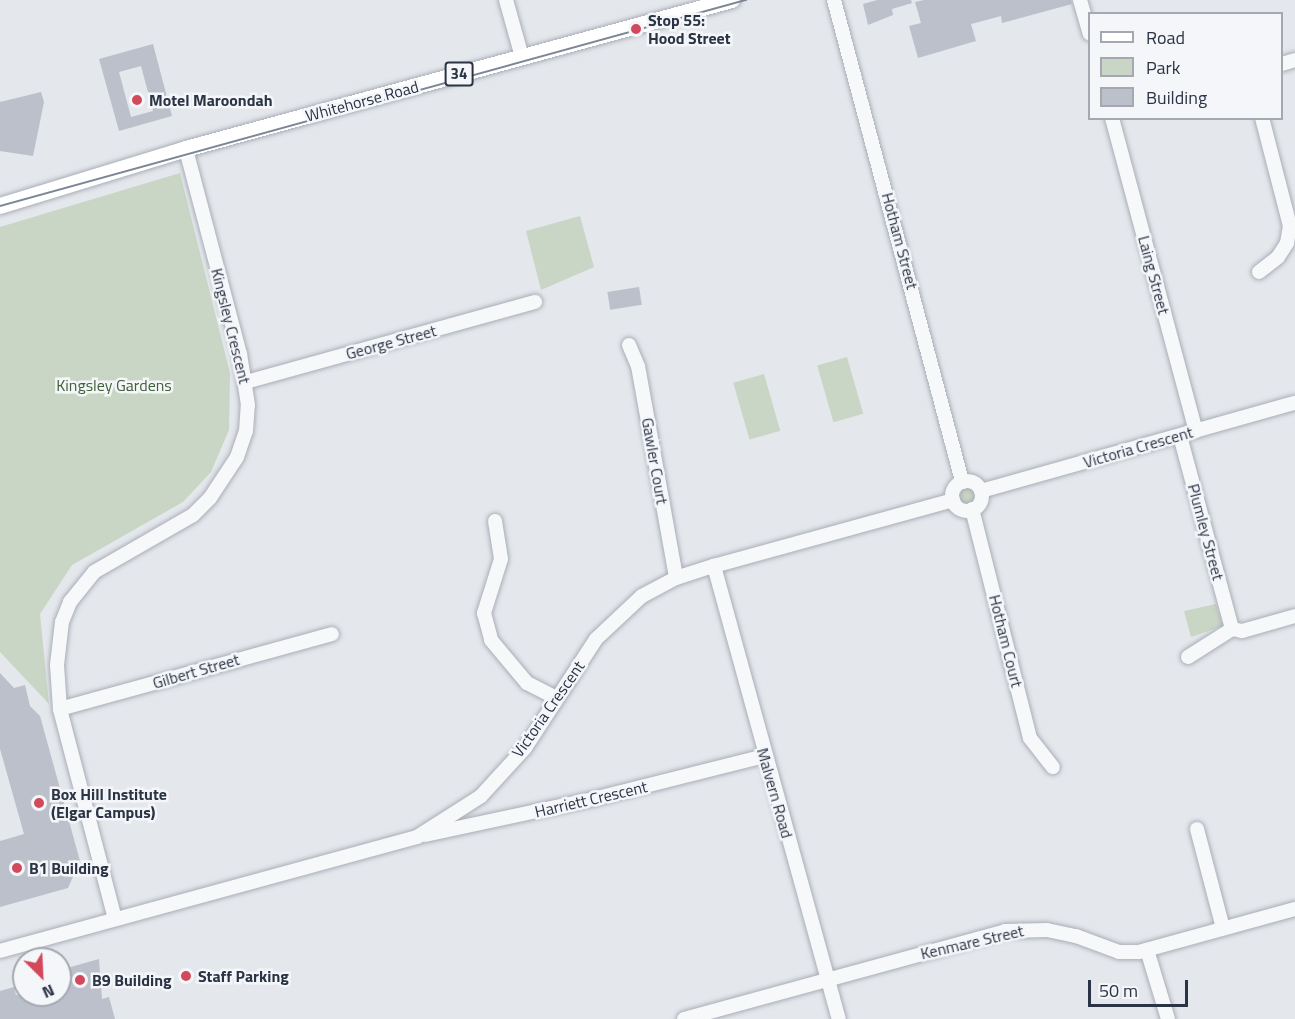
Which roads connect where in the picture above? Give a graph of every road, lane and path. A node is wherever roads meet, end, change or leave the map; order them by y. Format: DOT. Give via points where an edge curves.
graph roads {
  1 [pos="506,0"];
  2 [pos="732,0"];
  3 [pos="834,0"];
  4 [pos="1080,0"];
  5 [pos="1088,30"];
  6 [pos="522,57"];
  7 [pos="1113,120"];
  8 [pos="1263,120"];
  9 [pos="186,149"];
  10 [pos="27,195"];
  11 [pos="0,200"];
  12 [pos="0,206"];
  13 [pos="1259,272"];
  14 [pos="535,302"];
  15 [pos="629,345"];
  16 [pos="246,382"];
  17 [pos="1295,403"];
  18 [pos="1196,431"];
  19 [pos="1180,436"];
  20 [pos="962,482"];
  21 [pos="981,491"];
  22 [pos="953,500"];
  23 [pos="972,509"];
  24 [pos="495,520"];
  25 [pos="714,566"];
  26 [pos="676,578"];
  27 [pos="1295,616"];
  28 [pos="1232,628"];
  29 [pos="332,634"];
  30 [pos="1188,657"];
  31 [pos="556,698"];
  32 [pos="60,709"];
  33 [pos="764,756"];
  34 [pos="1053,767"];
  35 [pos="1197,829"];
  36 [pos="417,837"];
  37 [pos="1295,909"];
  38 [pos="115,919"];
  39 [pos="1223,928"];
  40 [pos="1147,950"];
  41 [pos="0,951"];
  42 [pos="828,979"];
  43 [pos="684,1019"];
  44 [pos="839,1019"];
  45 [pos="1168,1019"];
  1 -- 6 [label="street"];
  2 -- 6 [label="main road, Whitehorse Road / 34"];
  3 -- 20 [label="street, Hotham Street"];
  4 -- 5 [label="street"];
  6 -- 9 [label="main road, Whitehorse Road / 34"];
  7 -- 18 [label="street, Laing Street"];
  8 -- 13 [label="street" via="1290,226 1287,243 1278,257"];
  9 -- 10 [label="main road, Whitehorse Road / 34"];
  9 -- 16 [label="street, Kingsley Crescent"];
  10 -- 11 [label="main road, Whitehorse Road / 34"];
  10 -- 12 [label="main road, Whitehorse Road / 34"];
  14 -- 16 [label="street, George Street"];
  15 -- 26 [label="street, Gawler Court" via="638,366"];
  16 -- 32 [label="street, Kingsley Crescent" via="246,431 237,457 210,498 193,515 94,572 70,602 58,640"];
  17 -- 18 [label="street, Victoria Crescent"];
  18 -- 19 [label="street, Victoria Crescent"];
  19 -- 21 [label="street, Victoria Crescent"];
  19 -- 28 [label="street, Plumley Street"];
  20 -- 21 [label="street" via="973,483"];
  20 -- 22 [label="street" via="954,489"];
  21 -- 23 [label="street" via="981,502"];
  22 -- 23 [label="street" via="961,509"];
  22 -- 25 [label="street, Victoria Crescent"];
  23 -- 34 [label="street, Hotham Court" via="1030,738"];
  24 -- 31 [label="street" via="501,559 484,613 491,640 527,683"];
  25 -- 26 [label="street, Victoria Crescent"];
  25 -- 33 [label="street, Malvern Road"];
  26 -- 31 [label="street, Victoria Crescent" via="642,596 596,639"];
  27 -- 28 [label="street" via="1242,631"];
  28 -- 30 [label="street"];
  29 -- 32 [label="street, Gilbert Street"];
  31 -- 36 [label="street, Victoria Crescent" via="525,748 481,796"];
  32 -- 38 [label="street, Kingsley Crescent"];
  33 -- 36 [label="street, Harriett Crescent" via="593,799"];
  33 -- 42 [label="street, Malvern Road"];
  35 -- 39 [label="street"];
  36 -- 38 [label="street, Victoria Crescent"];
  37 -- 39 [label="street, Kenmare Street"];
  38 -- 41 [label="street, Victoria Crescent"];
  39 -- 40 [label="street, Kenmare Street"];
  40 -- 42 [label="street, Kenmare Street" via="1119,952 1076,936 1027,928"];
  40 -- 45 [label="street"];
  42 -- 43 [label="street, Kenmare Street"];
  42 -- 44 [label="street, Malvern Road"];
}
